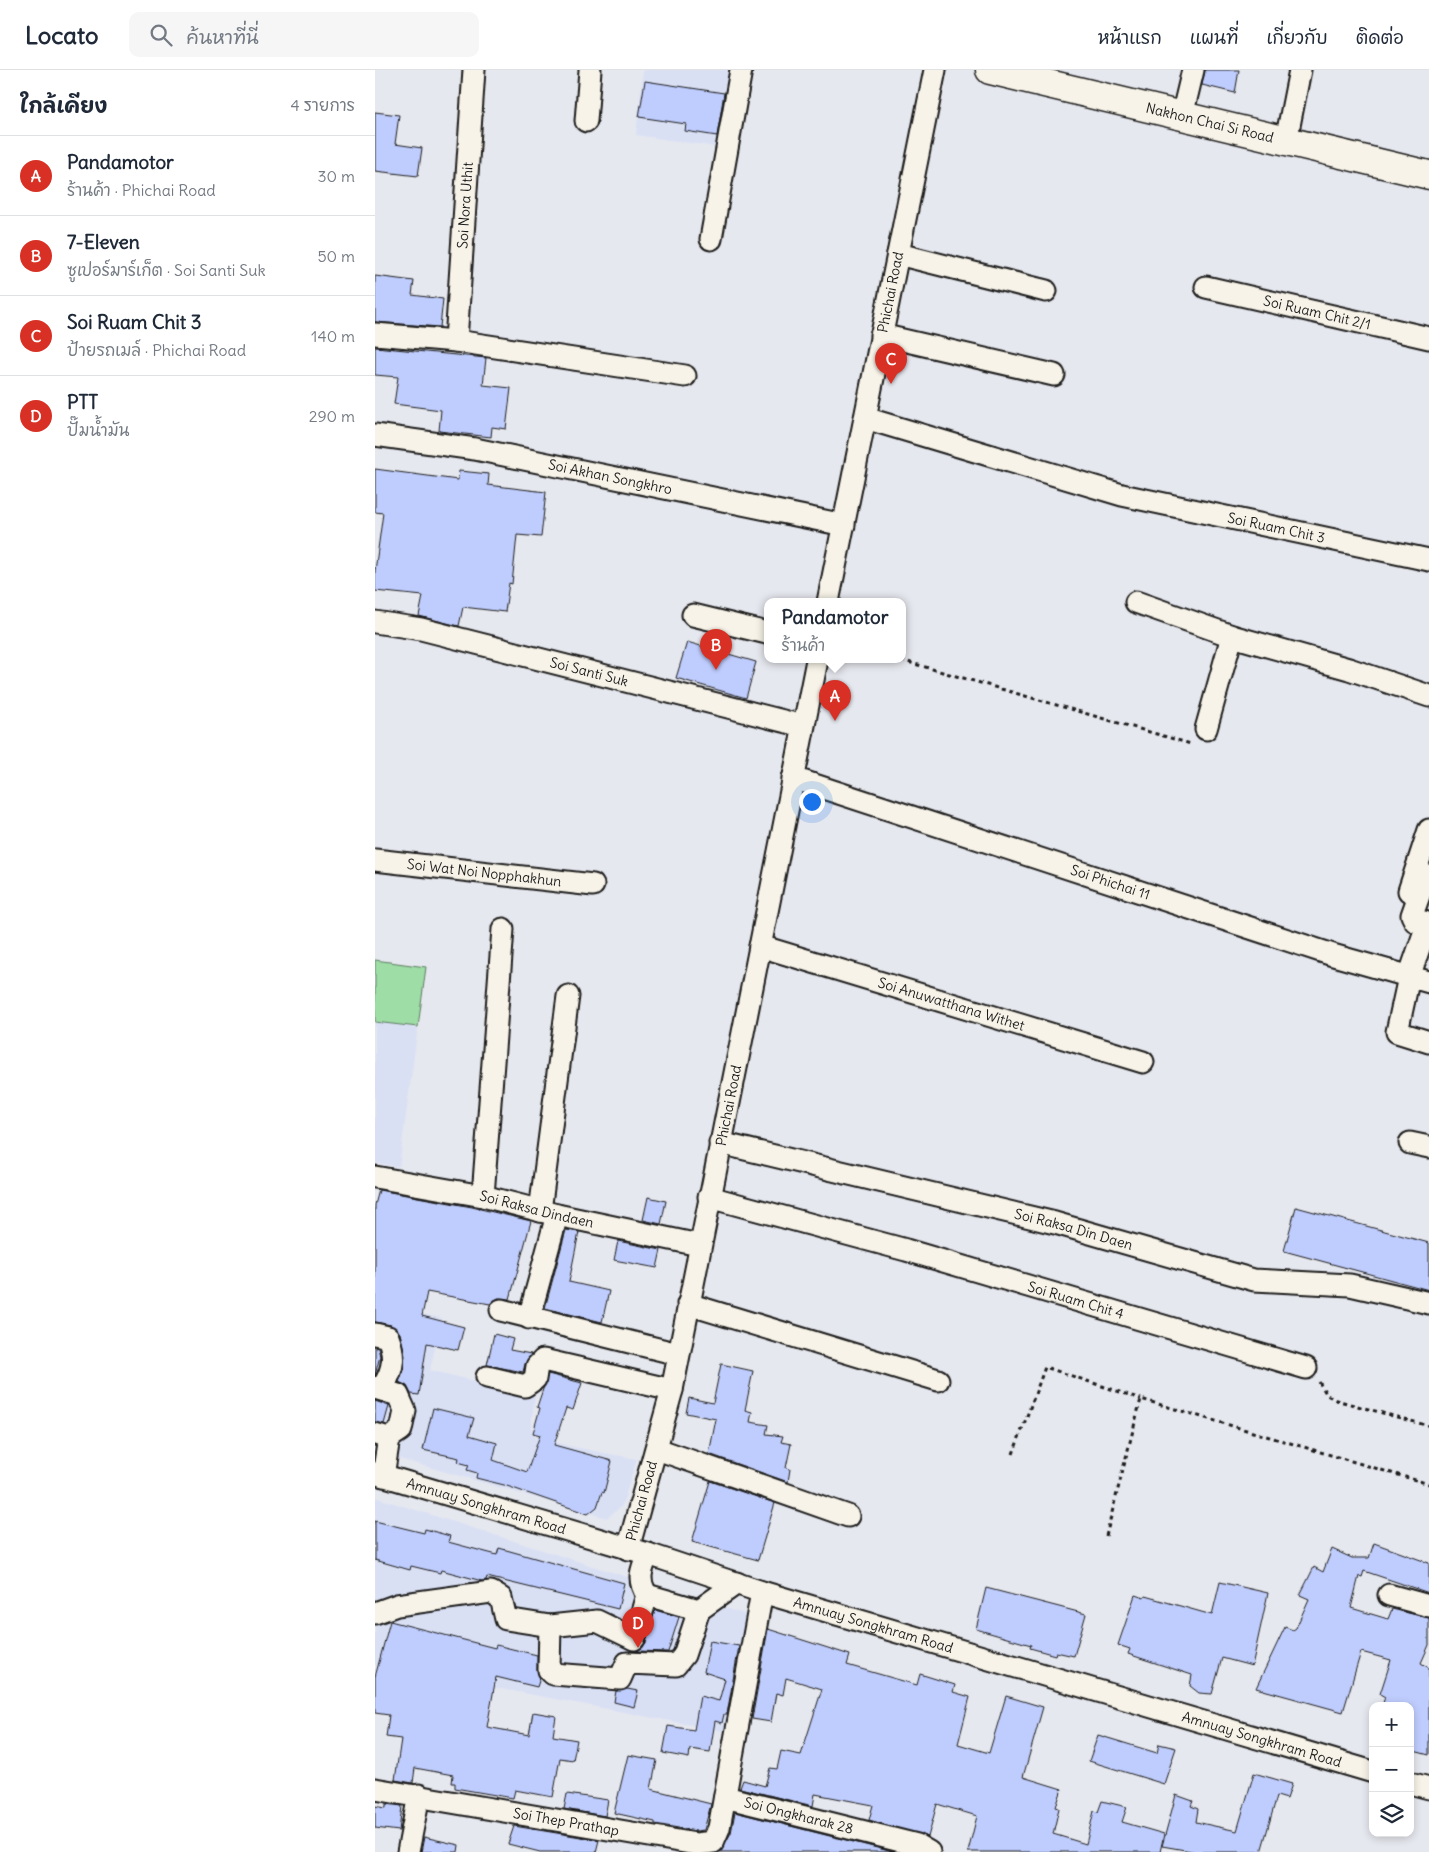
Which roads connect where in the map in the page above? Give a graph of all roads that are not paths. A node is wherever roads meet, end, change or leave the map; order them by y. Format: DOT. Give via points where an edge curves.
graph roads {
  1 [pos="474,70"];
  2 [pos="590,70"];
  3 [pos="741,70"];
  4 [pos="935,70"];
  5 [pos="990,70"];
  6 [pos="1193,70"];
  7 [pos="1300,70"];
  8 [pos="1182,116"];
  9 [pos="586,121"];
  10 [pos="1286,141"];
  11 [pos="1429,175"];
  12 [pos="711,239"];
  13 [pos="898,254"];
  14 [pos="1206,287"];
  15 [pos="1046,291"];
  16 [pos="375,334"];
  17 [pos="881,335"];
  18 [pos="1429,338"];
  19 [pos="456,341"];
  20 [pos="1054,375"];
  21 [pos="685,376"];
  22 [pos="865,418"];
  23 [pos="375,436"];
  24 [pos="844,525"];
  25 [pos="1429,560"];
  26 [pos="829,598"];
  27 [pos="1136,602"];
  28 [pos="693,615"];
  29 [pos="375,622"];
  30 [pos="764,632"];
  31 [pos="1232,636"];
  32 [pos="816,663"];
  33 [pos="1429,696"];
  34 [pos="803,726"];
  35 [pos="1199,737"];
  36 [pos="793,778"];
  37 [pos="1429,830"];
  38 [pos="375,860"];
  39 [pos="1429,875"];
  40 [pos="593,884"];
  41 [pos="1415,905"];
  42 [pos="503,928"];
  43 [pos="760,946"];
  44 [pos="1419,979"];
  45 [pos="568,996"];
  46 [pos="1429,1042"];
  47 [pos="1143,1062"];
  48 [pos="720,1143"];
  49 [pos="375,1177"];
  50 [pos="483,1196"];
  51 [pos="709,1197"];
  52 [pos="549,1213"];
  53 [pos="699,1244"];
  54 [pos="1429,1303"];
  55 [pos="688,1304"];
  56 [pos="501,1310"];
  57 [pos="529,1318"];
  58 [pos="375,1334"];
  59 [pos="678,1354"];
  60 [pos="1306,1368"];
  61 [pos="487,1377"];
  62 [pos="939,1380"];
  63 [pos="375,1388"];
  64 [pos="671,1390"];
  65 [pos="382,1436"];
  66 [pos="657,1449"];
  67 [pos="379,1474"];
  68 [pos="848,1516"];
  69 [pos="638,1552"];
  70 [pos="737,1583"];
  71 [pos="762,1592"];
  72 [pos="647,1595"];
  73 [pos="1389,1595"];
  74 [pos="1429,1606"];
  75 [pos="699,1610"];
  76 [pos="375,1613"];
  77 [pos="550,1626"];
  78 [pos="634,1639"];
  79 [pos="627,1663"];
  80 [pos="1369,1771"];
  81 [pos="1414,1784"];
  82 [pos="1429,1788"];
  83 [pos="375,1789"];
  84 [pos="419,1795"];
  85 [pos="725,1797"];
  86 [pos="408,1852"];
  87 [pos="929,1852"];
  1 -- 19 [label="street, Soi Nora Uthit"];
  2 -- 9 [label="street"];
  3 -- 12 [label="street"];
  4 -- 13 [label="street, Phichai Road"];
  5 -- 8 [label="main road, Nakhon Chai Si Road"];
  6 -- 8 [label="street"];
  7 -- 10 [label="street"];
  8 -- 10 [label="main road, Nakhon Chai Si Road"];
  10 -- 11 [label="main road, Nakhon Chai Si Road"];
  13 -- 15 [label="street"];
  13 -- 17 [label="street, Phichai Road"];
  14 -- 18 [label="street, Soi Ruam Chit 2/1"];
  16 -- 19 [label="street"];
  17 -- 20 [label="street"];
  17 -- 22 [label="street, Phichai Road"];
  19 -- 21 [label="street"];
  22 -- 24 [label="street, Phichai Road"];
  22 -- 25 [label="street, Soi Ruam Chit 3" via="1122,496"];
  23 -- 24 [label="street, Soi Akhan Songkhro" via="475,449"];
  24 -- 26 [label="street, Phichai Road"];
  27 -- 31 [label="street"];
  28 -- 30 [label="street"];
  29 -- 34 [label="street, Soi Santi Suk" via="421,629"];
  31 -- 33 [label="street" via="1349,669"];
  31 -- 35 [label="street"];
  32 -- 34 [label="street, Phichai Road"];
  34 -- 36 [label="street, Phichai Road"];
  36 -- 43 [label="street, Phichai Road"];
  36 -- 44 [label="street, Soi Phichai 11" via="1333,955"];
  37 -- 41 [label="street" via="1409,891"];
  38 -- 40 [label="street, Soi Wat Noi Nopphakhun"];
  39 -- 41 [label="street"];
  41 -- 44 [label="street" via="1413,917 1424,922 1426,928"];
  42 -- 50 [label="street"];
  43 -- 47 [label="street, Soi Anuwatthana Withet"];
  43 -- 48 [label="street, Phichai Road"];
  44 -- 46 [label="street" via="1397,1032"];
  45 -- 52 [label="street"];
  48 -- 51 [label="street, Phichai Road"];
  48 -- 54 [label="street, Soi Raksa Din Daen" via="1055,1224 1254,1280 1350,1285"];
  49 -- 50 [label="street, Soi Raksa Dindaen"];
  50 -- 52 [label="street, Soi Raksa Dindaen"];
  51 -- 53 [label="street, Phichai Road"];
  51 -- 60 [label="street, Soi Ruam Chit 4" via="916,1253"];
  52 -- 53 [label="street, Soi Raksa Dindaen"];
  52 -- 57 [label="street"];
  53 -- 55 [label="street, Phichai Road"];
  55 -- 59 [label="street, Phichai Road"];
  55 -- 62 [label="street"];
  56 -- 57 [label="street"];
  57 -- 59 [label="street"];
  58 -- 63 [label="street" via="388,1337 394,1352 392,1372 384,1385"];
  59 -- 64 [label="street, Phichai Road"];
  61 -- 64 [label="street" via="525,1386 535,1379 537,1366 543,1360"];
  63 -- 65 [label="street" via="399,1395 405,1411 401,1430"];
  64 -- 66 [label="street, Phichai Road"];
  65 -- 67 [label="street"];
  66 -- 68 [label="street"];
  66 -- 69 [label="street, Phichai Road"];
  67 -- 69 [label="street, Amnuay Songkhram Road"];
  69 -- 70 [label="street, Amnuay Songkhram Road"];
  69 -- 72 [label="street, Phichai Road" via="641,1587"];
  70 -- 71 [label="street, Amnuay Songkhram Road"];
  70 -- 75 [label="street"];
  71 -- 80 [label="street, Amnuay Songkhram Road"];
  71 -- 85 [label="street, Soi Thep Prathap"];
  72 -- 75 [label="street"];
  72 -- 78 [label="street"];
  73 -- 74 [label="street"];
  75 -- 79 [label="street" via="676,1665"];
  76 -- 77 [label="street" via="397,1605 491,1592 501,1598 506,1619"];
  77 -- 78 [label="street" via="597,1621"];
  77 -- 79 [label="street" via="549,1670 553,1674 620,1679"];
  78 -- 79 [label="street"];
  81 -- 82 [label="street"];
  83 -- 84 [label="street, Soi Thep Prathap"];
  84 -- 85 [label="street, Soi Thep Prathap" via="696,1844 713,1842"];
  84 -- 86 [label="street"];
  85 -- 87 [label="street, Soi Ongkharak 28" via="917,1845"];
}
